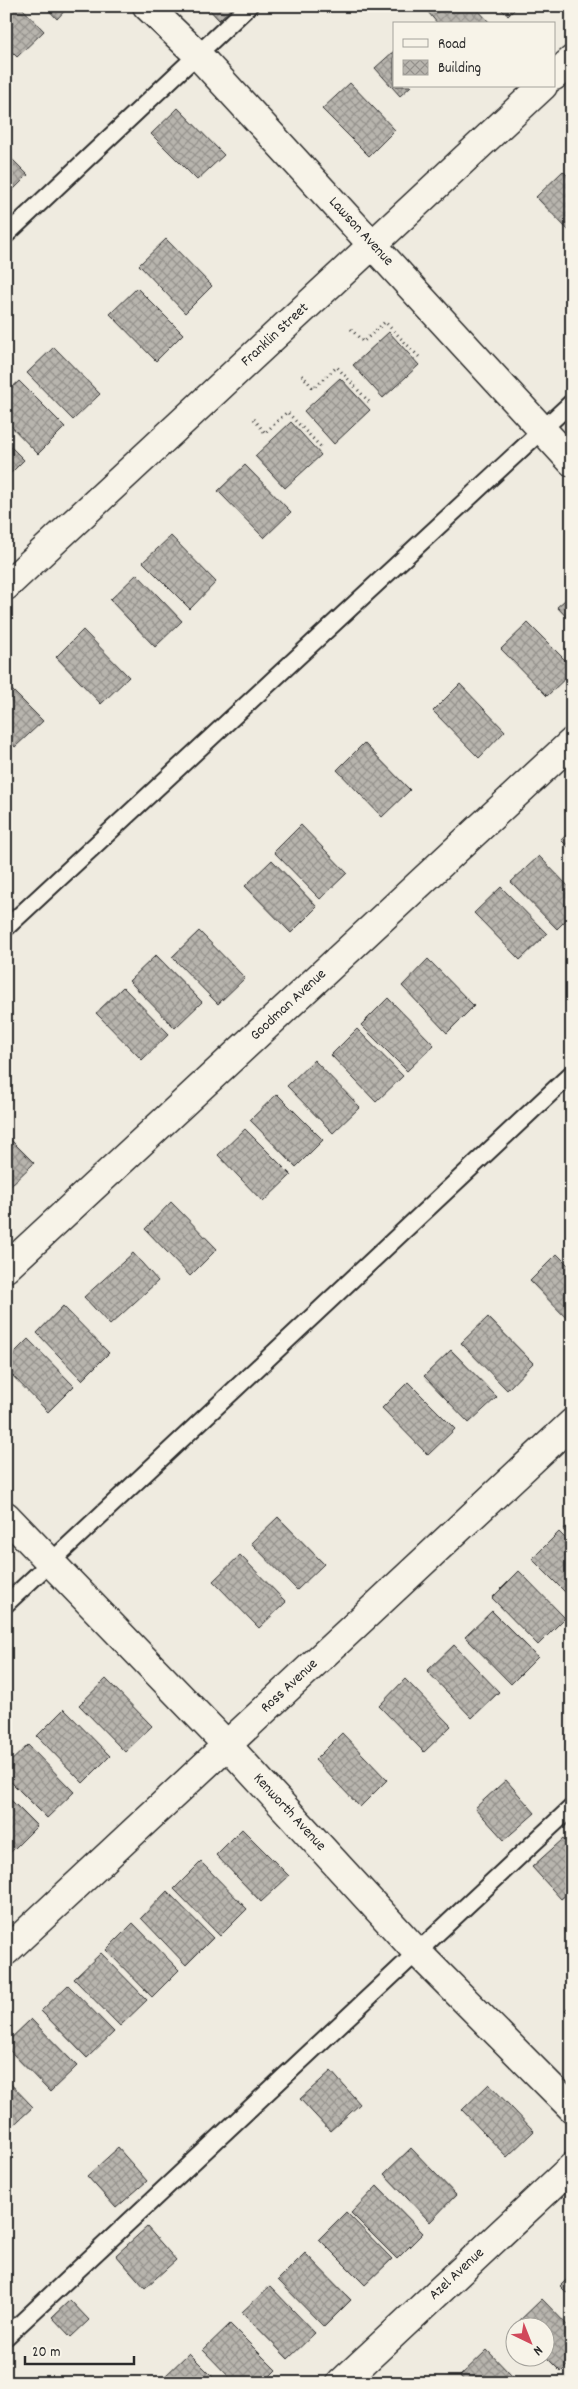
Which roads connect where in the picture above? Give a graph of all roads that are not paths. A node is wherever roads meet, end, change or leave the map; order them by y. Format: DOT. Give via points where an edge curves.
graph roads {
  1 [pos="147,6"];
  2 [pos="248,6"];
  3 [pos="197,54"];
  4 [pos="572,60"];
  5 [pos="556,74"];
  6 [pos="542,88"];
  7 [pos="6,235"];
  8 [pos="372,245"];
  9 [pos="572,402"];
  10 [pos="542,430"];
  11 [pos="572,462"];
  12 [pos="6,586"];
  13 [pos="572,742"];
  14 [pos="6,928"];
  15 [pos="572,1072"];
  16 [pos="6,1268"];
  17 [pos="572,1423"];
  18 [pos="6,1516"];
  19 [pos="50,1563"];
  20 [pos="6,1604"];
  21 [pos="226,1744"];
  22 [pos="572,1807"];
  23 [pos="6,1951"];
  24 [pos="417,1952"];
  25 [pos="572,2108"];
  26 [pos="572,2167"];
  27 [pos="6,2337"];
  28 [pos="341,2383"];
  1 -- 3 [label="street, Lawson Avenue"];
  2 -- 3 [label="lane"];
  3 -- 7 [label="lane"];
  3 -- 8 [label="street, Lawson Avenue"];
  4 -- 5 [label="street"];
  6 -- 8 [label="street, Franklin Street"];
  8 -- 10 [label="street, Lawson Avenue"];
  8 -- 12 [label="street, Franklin Street"];
  9 -- 10 [label="lane"];
  10 -- 11 [label="street, Lawson Avenue"];
  10 -- 14 [label="lane"];
  13 -- 16 [label="street, Goodman Avenue"];
  15 -- 19 [label="lane"];
  17 -- 21 [label="street, Ross Avenue"];
  18 -- 19 [label="street, Kenworth Avenue"];
  19 -- 20 [label="lane"];
  19 -- 21 [label="street, Kenworth Avenue"];
  21 -- 23 [label="street, Ross Avenue"];
  21 -- 24 [label="street, Kenworth Avenue"];
  22 -- 24 [label="lane"];
  24 -- 25 [label="street, Kenworth Avenue"];
  24 -- 27 [label="lane"];
  26 -- 28 [label="street, Azel Avenue"];
}
